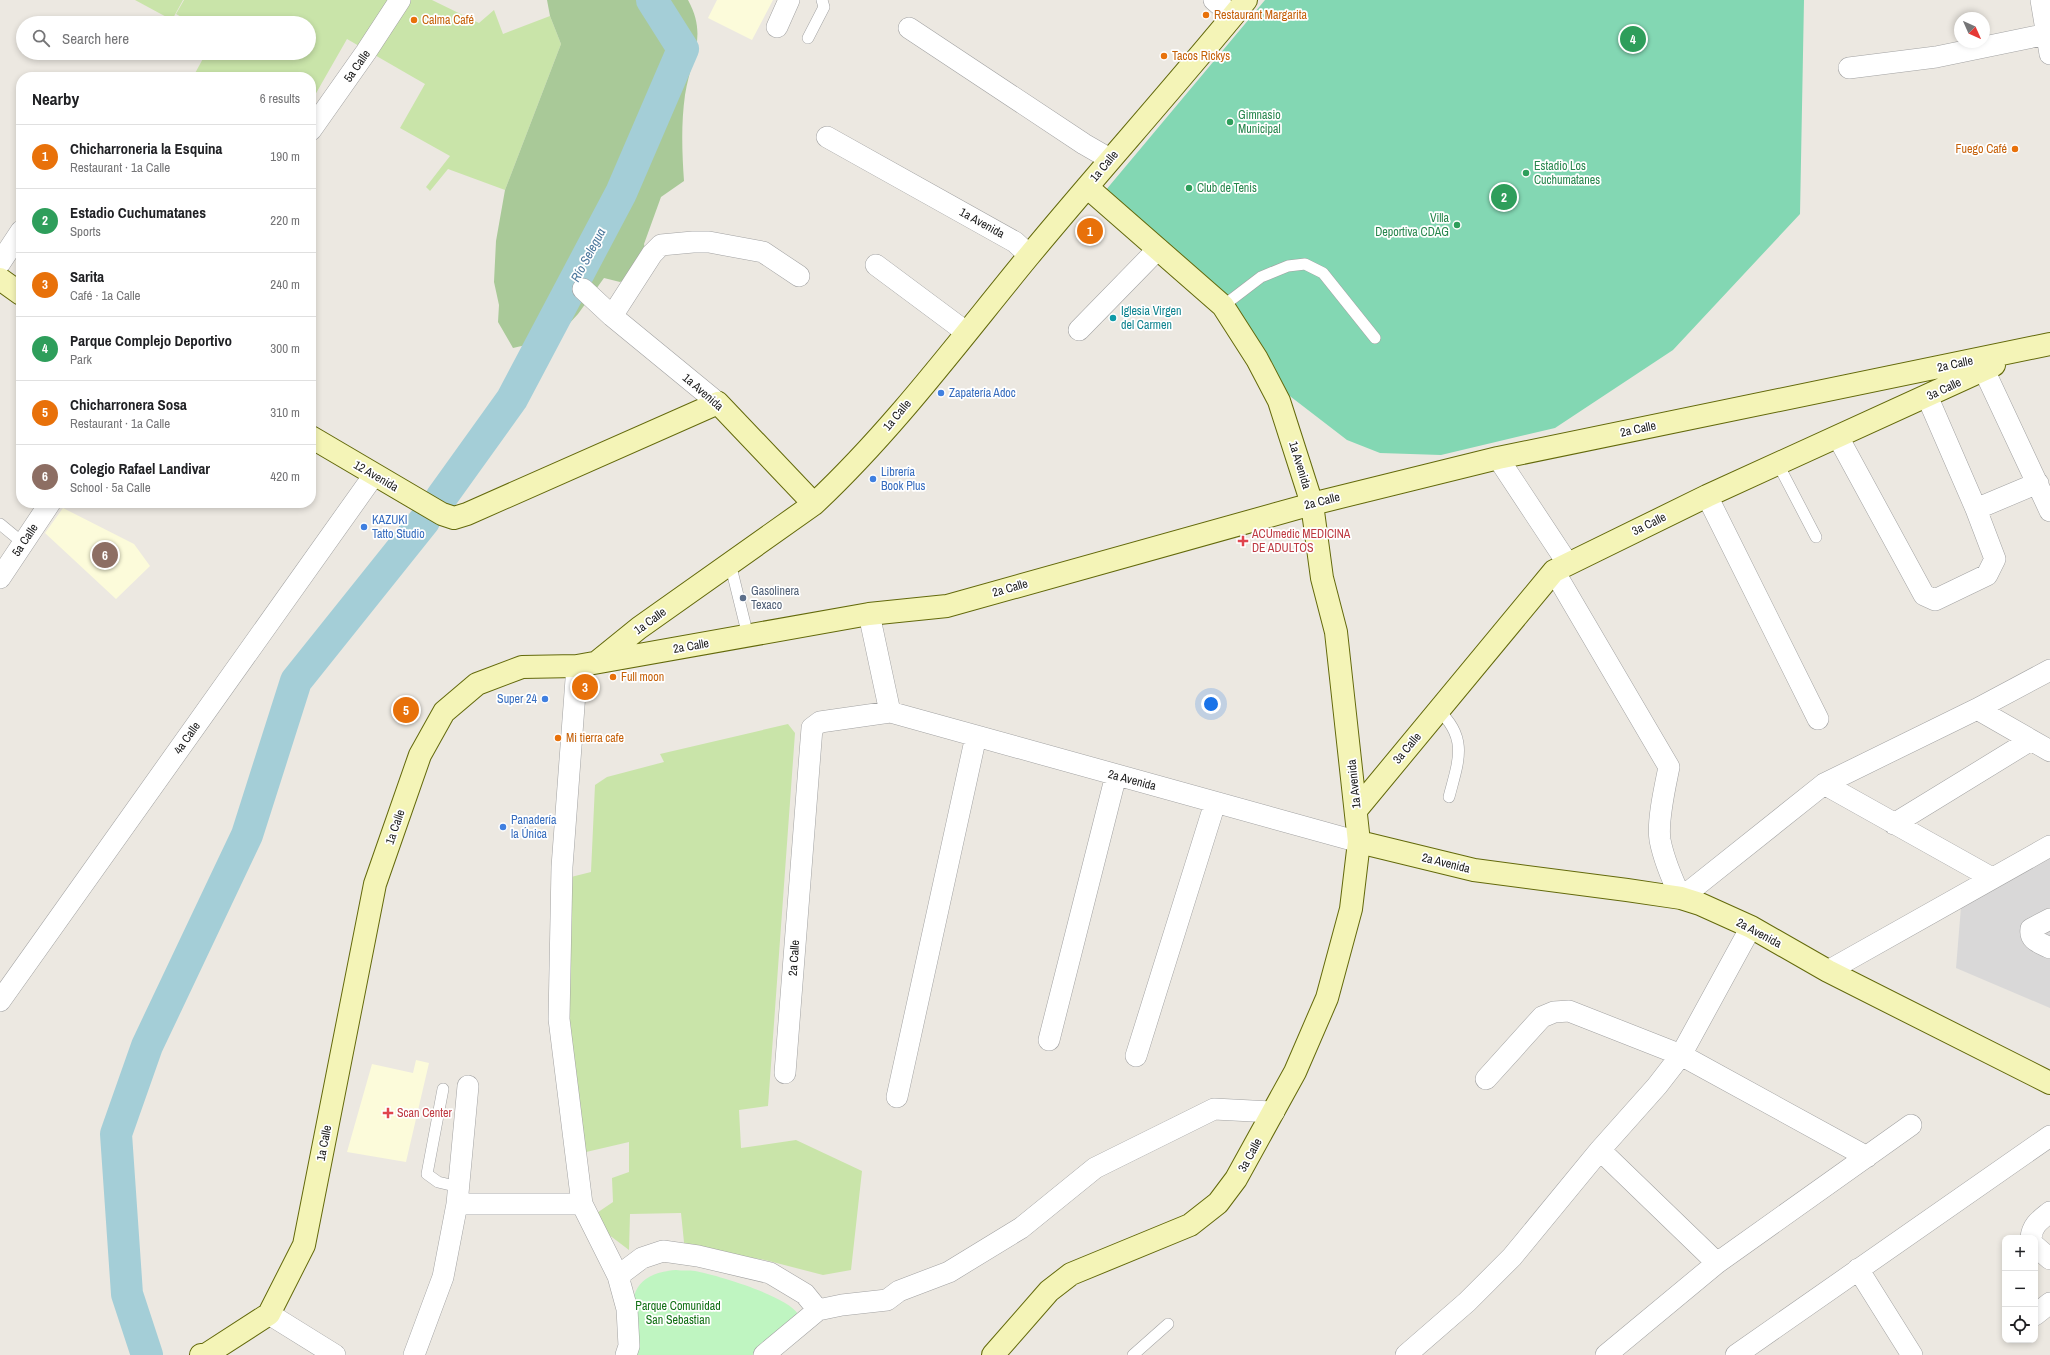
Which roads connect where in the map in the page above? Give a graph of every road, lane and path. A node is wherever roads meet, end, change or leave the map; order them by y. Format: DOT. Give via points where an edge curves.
graph roads {
  1 [pos="400,0"];
  2 [pos="789,0"];
  3 [pos="822,0"];
  4 [pos="1214,0"];
  5 [pos="2041,0"];
  6 [pos="1239,8"];
  7 [pos="777,27"];
  8 [pos="909,28"];
  9 [pos="2047,34"];
  10 [pos="808,38"];
  11 [pos="2050,54"];
  12 [pos="1849,68"];
  13 [pos="316,123"];
  14 [pos="827,137"];
  15 [pos="1110,159"];
  16 [pos="1087,187"];
  17 [pos="16,239"];
  18 [pos="1158,249"];
  19 [pos="1029,255"];
  20 [pos="0,263"];
  21 [pos="876,265"];
  22 [pos="799,276"];
  23 [pos="0,279"];
  24 [pos="583,289"];
  25 [pos="16,290"];
  26 [pos="1223,306"];
  27 [pos="612,316"];
  28 [pos="1079,330"];
  29 [pos="966,332"];
  30 [pos="1374,338"];
  31 [pos="2050,344"];
  32 [pos="2026,350"];
  33 [pos="1984,370"];
  34 [pos="1927,396"];
  35 [pos="718,403"];
  36 [pos="1838,437"];
  37 [pos="316,440"];
  38 [pos="1498,458"];
  39 [pos="1778,464"];
  40 [pos="374,475"];
  41 [pos="2038,483"];
  42 [pos="1707,496"];
  43 [pos="814,504"];
  44 [pos="1312,504"];
  45 [pos="47,508"];
  46 [pos="1976,509"];
  47 [pos="2050,511"];
  48 [pos="0,524"];
  49 [pos="1816,537"];
  50 [pos="23,543"];
  51 [pos="730,564"];
  52 [pos="1561,568"];
  53 [pos="0,578"];
  54 [pos="869,614"];
  55 [pos="748,636"];
  56 [pos="586,665"];
  57 [pos="2050,670"];
  58 [pos="1977,709"];
  59 [pos="1438,710"];
  60 [pos="890,712"];
  61 [pos="1818,719"];
  62 [pos="815,724"];
  63 [pos="976,736"];
  64 [pos="2031,740"];
  65 [pos="2050,751"];
  66 [pos="1116,775"];
  67 [pos="1824,784"];
  68 [pos="1449,797"];
  69 [pos="1215,803"];
  70 [pos="1357,809"];
  71 [pos="1894,824"];
  72 [pos="1359,842"];
  73 [pos="2050,846"];
  74 [pos="1992,878"];
  75 [pos="1681,898"];
  76 [pos="2050,919"];
  77 [pos="1751,926"];
  78 [pos="2050,948"];
  79 [pos="1828,971"];
  80 [pos="0,1001"];
  81 [pos="1049,1040"];
  82 [pos="1681,1055"];
  83 [pos="1136,1056"];
  84 [pos="785,1073"];
  85 [pos="1486,1079"];
  86 [pos="2050,1083"];
  87 [pos="468,1086"];
  88 [pos="443,1089"];
  89 [pos="897,1097"];
  90 [pos="1274,1112"];
  91 [pos="1911,1126"];
  92 [pos="2050,1136"];
  93 [pos="1600,1150"];
  94 [pos="1867,1157"];
  95 [pos="458,1196"];
  96 [pos="582,1204"];
  97 [pos="2050,1212"];
  98 [pos="2031,1235"];
  99 [pos="2038,1249"];
  100 [pos="2050,1259"];
  101 [pos="1717,1263"];
  102 [pos="1858,1269"];
  103 [pos="618,1276"];
  104 [pos="2050,1303"];
  105 [pos="818,1310"];
  106 [pos="2038,1313"];
  107 [pos="269,1314"];
  108 [pos="1168,1324"];
  109 [pos="201,1355"];
  110 [pos="335,1355"];
  111 [pos="414,1355"];
  112 [pos="626,1355"];
  113 [pos="764,1355"];
  114 [pos="992,1355"];
  115 [pos="1133,1355"];
  116 [pos="1406,1355"];
  117 [pos="1606,1355"];
  118 [pos="1736,1355"];
  119 [pos="1912,1355"];
  1 -- 13 [label="street, 5a Calle"];
  2 -- 7 [label="street"];
  3 -- 10 [label="lane" via="824,7"];
  4 -- 6 [label="street"];
  5 -- 9 [label="street"];
  6 -- 15 [label="street, 1a Calle"];
  8 -- 15 [label="street"];
  9 -- 11 [label="street"];
  9 -- 12 [label="street" via="1936,56"];
  14 -- 19 [label="street, 1a Avenida" via="1015,242"];
  15 -- 16 [label="street, 1a Calle"];
  16 -- 18 [label="street, 1a Avenida"];
  16 -- 19 [label="street, 1a Calle"];
  17 -- 20 [label="street"];
  18 -- 26 [label="street, 1a Avenida"];
  18 -- 28 [label="street"];
  19 -- 29 [label="street, 1a Calle"];
  21 -- 29 [label="street"];
  22 -- 27 [label="street" via="762,252 709,242 661,245 652,254"];
  23 -- 25 [label="street"];
  24 -- 27 [label="street, 1a Avenida"];
  26 -- 30 [label="lane" via="1261,277 1288,266 1305,264 1323,273"];
  26 -- 44 [label="street, 1a Avenida" via="1257,359 1279,401"];
  27 -- 35 [label="street, 1a Avenida"];
  29 -- 43 [label="street, 1a Calle" via="861,457"];
  31 -- 32 [label="street, 2a Calle"];
  32 -- 33 [label="street, 3a Calle"];
  32 -- 38 [label="street, 2a Calle"];
  33 -- 34 [label="street, 3a Calle"];
  33 -- 41 [label="street"];
  34 -- 36 [label="street, 3a Calle"];
  34 -- 46 [label="street"];
  35 -- 40 [label="street, 12 Avenida" via="454,518 442,514"];
  35 -- 43 [label="street, 1a Avenida"];
  36 -- 39 [label="street, 3a Calle"];
  36 -- 46 [label="street" via="1924,595 1929,598 1936,600 1987,575 1995,560"];
  37 -- 40 [label="street, 12 Avenida"];
  38 -- 44 [label="street, 2a Calle"];
  38 -- 52 [label="street"];
  39 -- 42 [label="street, 3a Calle"];
  39 -- 49 [label="lane"];
  40 -- 80 [label="street, 4a Calle"];
  41 -- 46 [label="street"];
  41 -- 47 [label="street"];
  42 -- 52 [label="street, 3a Calle"];
  42 -- 61 [label="street"];
  43 -- 51 [label="street, 1a Calle"];
  44 -- 54 [label="street, 2a Calle" via="948,606"];
  44 -- 70 [label="street, 1a Avenida" via="1322,578 1336,632"];
  45 -- 50 [label="street, 5a Calle"];
  48 -- 50 [label="lane"];
  50 -- 53 [label="street, 5a Calle"];
  51 -- 55 [label="lane"];
  51 -- 56 [label="street, 1a Calle"];
  52 -- 59 [label="street, 3a Calle"];
  52 -- 75 [label="street" via="1669,766 1662,805 1660,839 1667,869"];
  54 -- 55 [label="street, 2a Calle"];
  54 -- 60 [label="street"];
  55 -- 56 [label="street, 2a Calle"];
  56 -- 96 [label="street" via="562,867 559,1019"];
  56 -- 107 [label="street, 1a Calle" via="522,667 477,684 444,712 420,755 375,884 304,1245"];
  57 -- 58 [label="street"];
  58 -- 64 [label="street"];
  58 -- 67 [label="street"];
  59 -- 68 [label="lane" via="1449,720 1457,735 1460,756"];
  59 -- 70 [label="street, 3a Calle"];
  60 -- 62 [label="street, 2a Avenida"];
  60 -- 63 [label="street, 2a Avenida"];
  62 -- 84 [label="street, 2a Calle" via="812,728"];
  63 -- 66 [label="street, 2a Avenida"];
  63 -- 89 [label="street"];
  64 -- 65 [label="street"];
  64 -- 71 [label="street"];
  66 -- 69 [label="street, 2a Avenida"];
  66 -- 81 [label="street"];
  67 -- 71 [label="street"];
  67 -- 75 [label="street"];
  69 -- 72 [label="street, 2a Avenida"];
  69 -- 83 [label="street"];
  70 -- 72 [label="street, 1a Avenida"];
  71 -- 74 [label="street"];
  72 -- 75 [label="street, 2a Avenida" via="1474,870"];
  72 -- 90 [label="street, 3a Calle" via="1351,909 1327,998 1295,1072"];
  73 -- 74 [label="street"];
  74 -- 79 [label="street"];
  75 -- 77 [label="street, 2a Avenida"];
  76 -- 78 [label="street" via="2031,929 2030,934 2033,939"];
  77 -- 79 [label="street, 2a Avenida"];
  77 -- 82 [label="street"];
  79 -- 86 [label="street, 2a Avenida"];
  82 -- 85 [label="street" via="1569,1011 1554,1012 1542,1017"];
  82 -- 93 [label="street"];
  82 -- 94 [label="street"];
  87 -- 95 [label="street"];
  88 -- 95 [label="lane" via="427,1174"];
  90 -- 105 [label="street" via="1214,1109 1095,1168 1021,1228 949,1272 899,1291 887,1300"];
  90 -- 114 [label="street, 3a Calle" via="1236,1179 1218,1203 1190,1225 1071,1274 1049,1291"];
  91 -- 94 [label="street"];
  92 -- 102 [label="street"];
  93 -- 101 [label="street"];
  93 -- 116 [label="street" via="1512,1256 1467,1302"];
  94 -- 101 [label="street"];
  95 -- 96 [label="street"];
  95 -- 111 [label="street" via="443,1278"];
  96 -- 103 [label="street"];
  97 -- 98 [label="street" via="2037,1222"];
  99 -- 100 [label="street"];
  101 -- 117 [label="street"];
  102 -- 118 [label="street"];
  102 -- 119 [label="street"];
  103 -- 105 [label="street" via="642,1258 663,1251 698,1256 770,1273 805,1294"];
  103 -- 112 [label="street" via="627,1309 630,1346"];
  104 -- 106 [label="street"];
  105 -- 113 [label="street"];
  107 -- 109 [label="street" via="207,1354"];
  107 -- 110 [label="street"];
  108 -- 115 [label="lane"];
}
